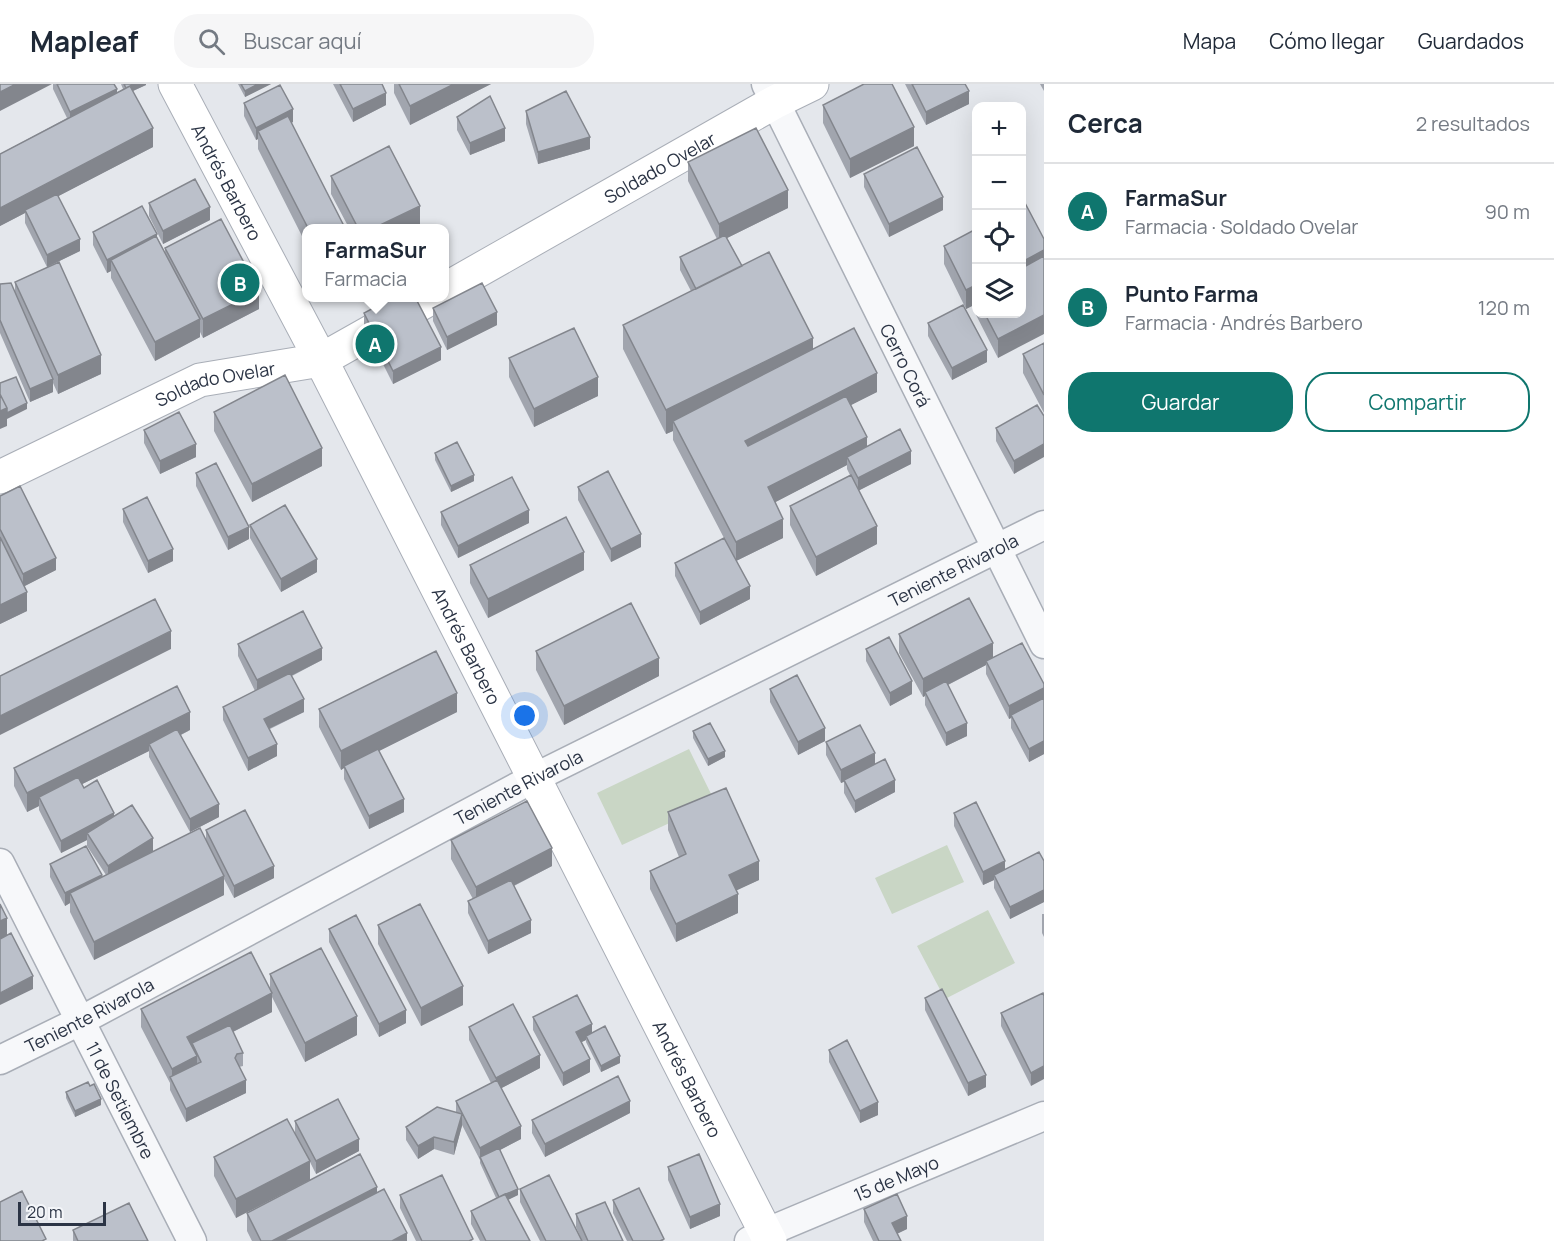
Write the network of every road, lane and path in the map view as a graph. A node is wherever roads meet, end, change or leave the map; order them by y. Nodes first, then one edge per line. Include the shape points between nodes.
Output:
1 (174, 84) edge
2 (812, 84) edge
3 (771, 93) edge
4 (449, 287) edge
5 (422, 302) edge
6 (321, 360) junction
7 (0, 477) edge
8 (1044, 525) edge
9 (996, 549) junction
10 (1044, 644) edge
11 (534, 778) junction
12 (0, 863) edge
13 (80, 1021) junction
14 (0, 1060) edge
15 (1044, 1116) edge
16 (761, 1238) edge
17 (192, 1241) edge

1 - 6 main road, Andrés Barbero
2 - 3 main road, Soldado Ovelar
3 - 4 main road, Soldado Ovelar
3 - 9 street, Cerro Corá
5 - 6 main road, Soldado Ovelar
6 - 7 main road, Soldado Ovelar via 200,381
6 - 11 main road, Andrés Barbero
8 - 9 street, Teniente Rivarola
9 - 10 street, Cerro Corá
9 - 11 street, Teniente Rivarola
11 - 13 street, Teniente Rivarola
11 - 16 main road, Andrés Barbero
12 - 13 street, 11 de Setiembre
13 - 14 street, Teniente Rivarola
13 - 17 street, 11 de Setiembre
15 - 16 street, 15 de Mayo

